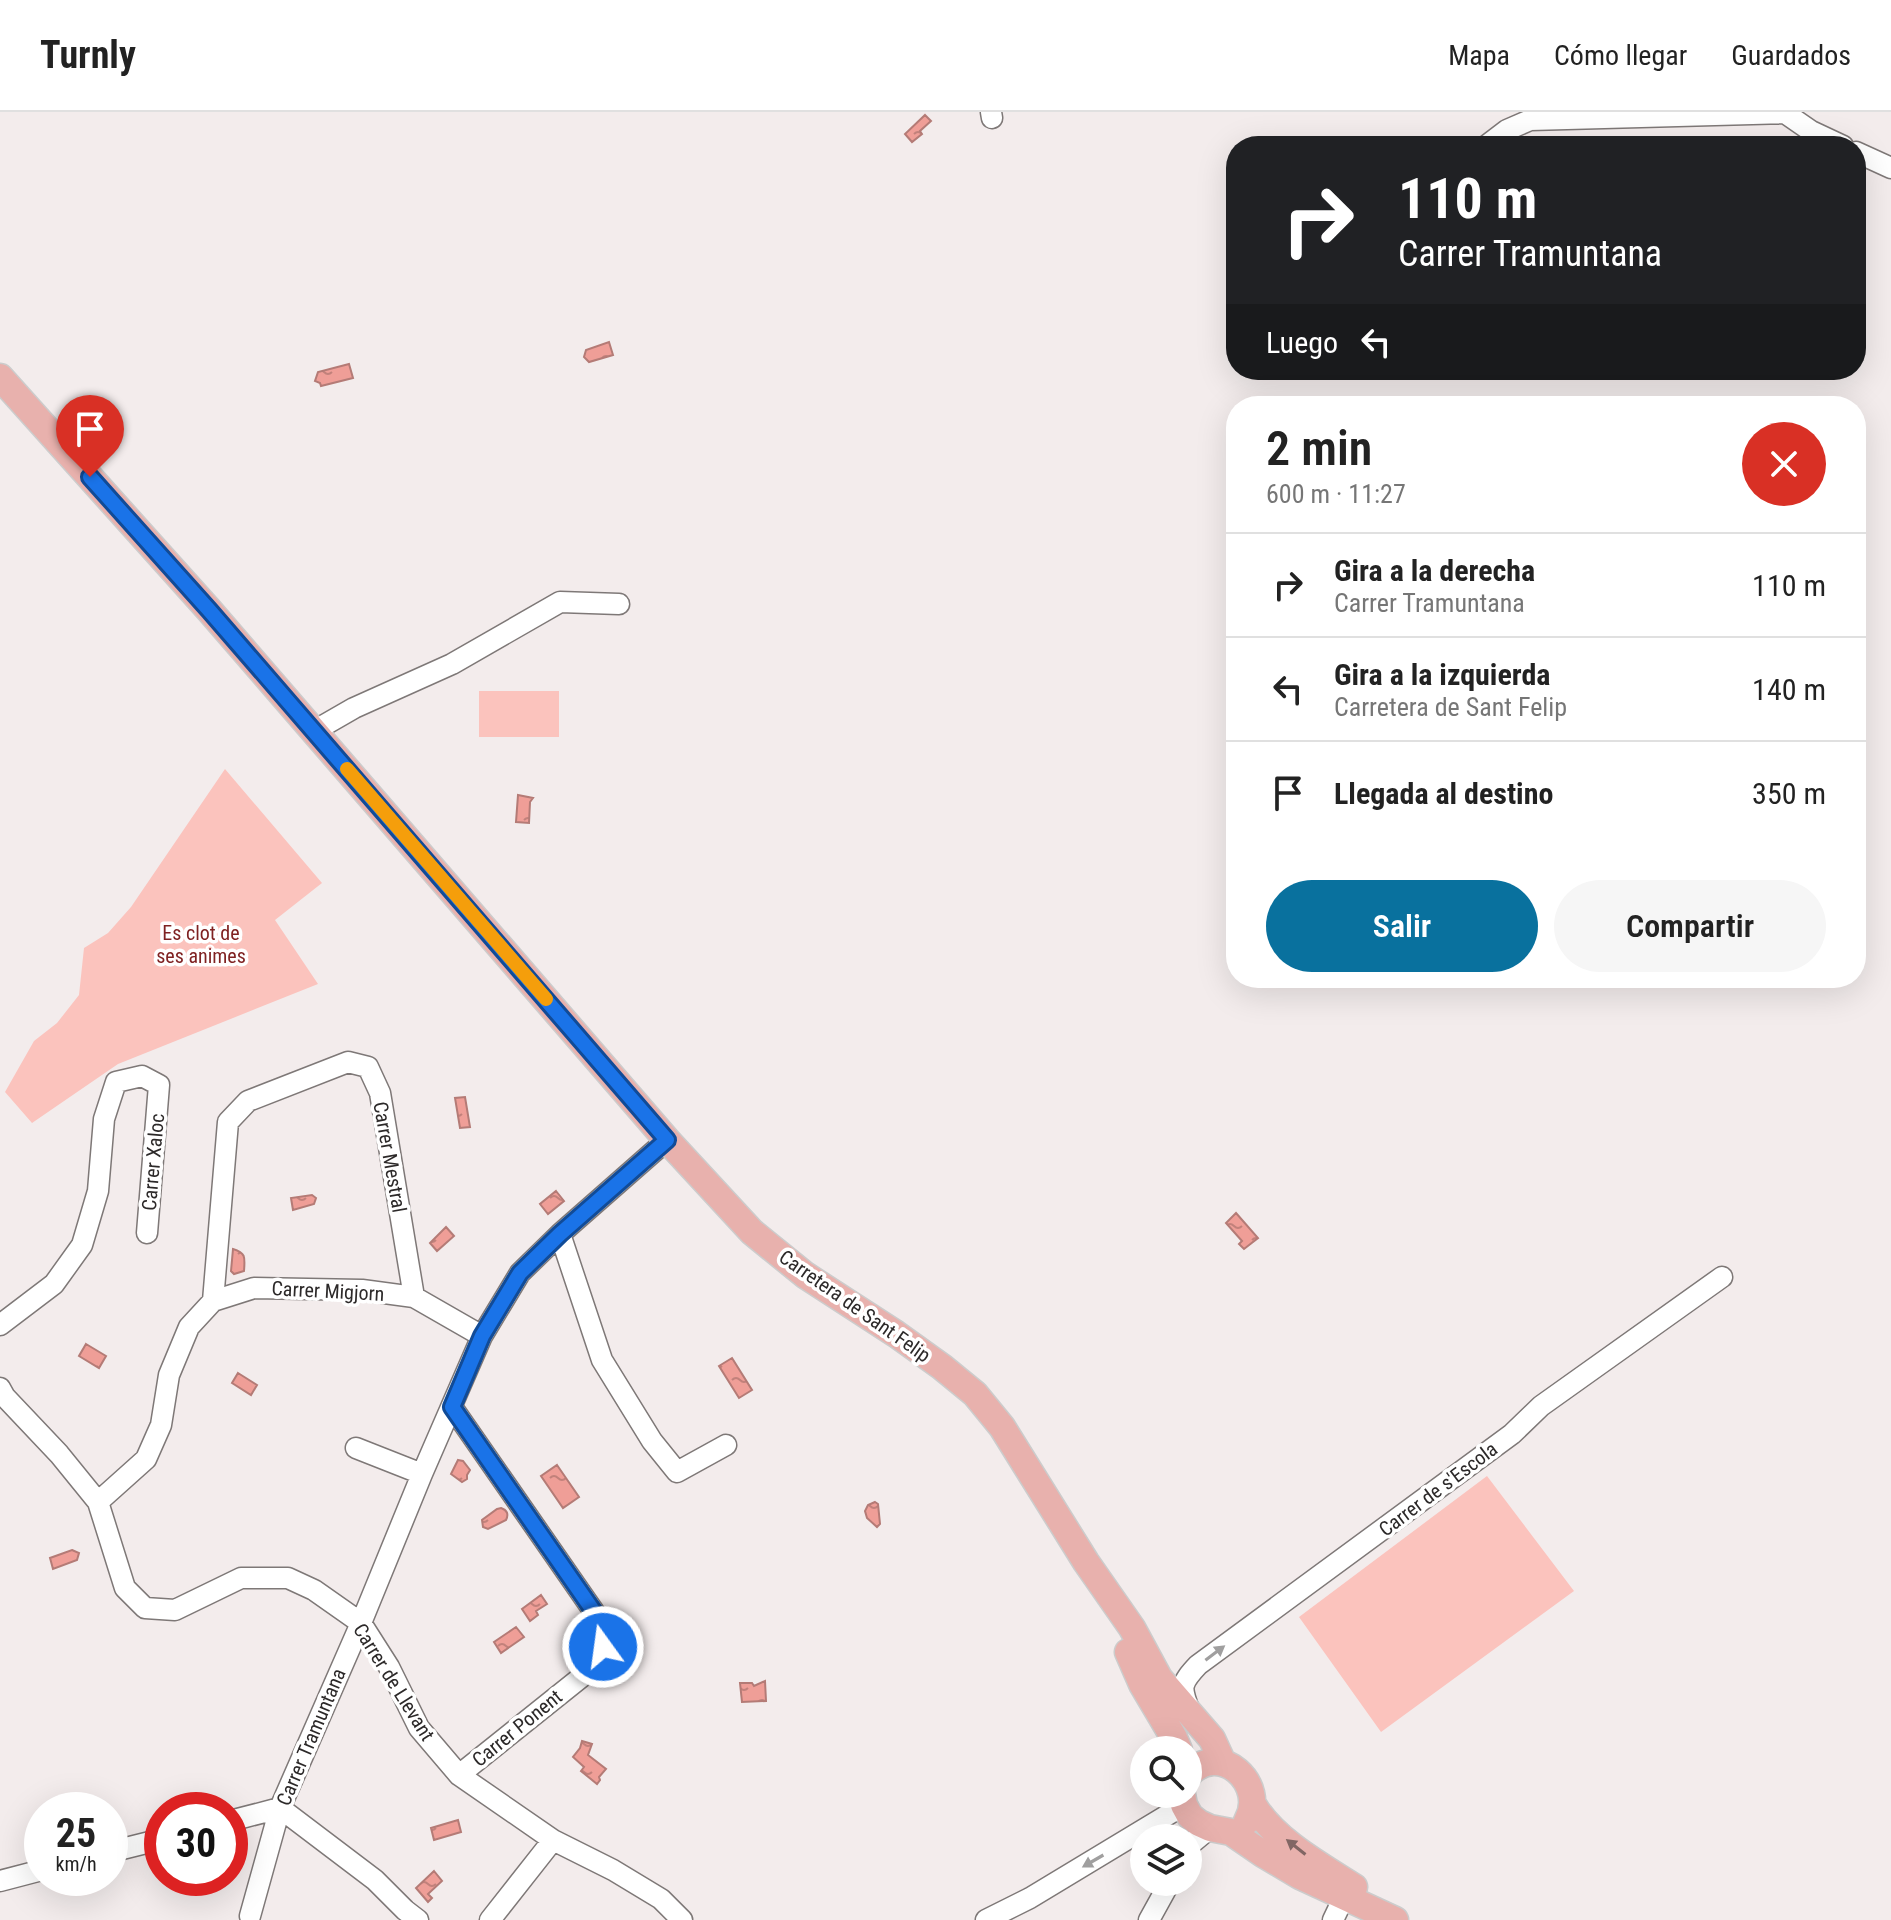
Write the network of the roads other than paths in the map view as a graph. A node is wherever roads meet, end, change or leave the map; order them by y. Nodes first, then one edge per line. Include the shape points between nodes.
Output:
1 (1499, 136) edge
2 (1822, 136) edge
3 (1866, 157) edge
4 (1891, 168) edge
5 (0, 377) edge
6 (619, 604) dead end
7 (314, 731) junction
8 (667, 1140) junction
9 (147, 1233) dead end
10 (560, 1234) junction
11 (1722, 1277) dead end
12 (414, 1297) junction
13 (213, 1301) junction
14 (0, 1325) edge
15 (482, 1336) junction
16 (0, 1388) edge
17 (452, 1407) junction
18 (726, 1445) dead end
19 (356, 1448) dead end
20 (422, 1474) junction
21 (98, 1502) junction
22 (1086, 1562) junction
23 (361, 1623) junction
24 (1192, 1716) junction
25 (1173, 1736) edge
26 (1223, 1763) junction
27 (1202, 1764) edge
28 (459, 1775) junction
29 (1254, 1806) junction
30 (280, 1808) junction
31 (1171, 1808) edge
32 (1186, 1808) edge
33 (248, 1816) edge
34 (1220, 1830) junction
35 (1202, 1838) edge
36 (553, 1840) junction
37 (24, 1875) edge
38 (0, 1881) edge
39 (1162, 1896) edge
40 (1338, 1909) edge
41 (250, 1916) dead end
42 (418, 1920) edge
43 (490, 1920) edge
44 (682, 1920) edge
45 (986, 1920) edge
46 (1149, 1920) edge
47 (1395, 1920) edge
48 (1409, 1920) edge

1 - 2 street via 1530,120 1785,113
3 - 4 street
5 - 7 main road, Carretera de Sant Felip
6 - 7 street via 560,602 452,664
7 - 8 main road, Carretera de Sant Felip
8 - 10 street, Carrer Tramuntana
8 - 22 main road, Carretera de Sant Felip via 752,1232 975,1394 1002,1427
9 - 14 street, Carrer Xaloc via 159,1085 142,1076 116,1082 104,1119 98,1191 82,1245 54,1284
10 - 15 street, Carrer Tramuntana via 520,1273
10 - 18 street via 602,1360 652,1441 677,1472
24 -> 11 street, Carrer de s'Escola via 1182,1691 1198,1665 1512,1434 1541,1406
12 - 13 street, Carrer Migjorn via 362,1290 254,1288
12 - 13 street, Carrer Mestral via 380,1093 368,1067 348,1062 248,1101 228,1122
12 - 15 street, Carrer Migjorn
13 - 21 street via 189,1327 169,1375 161,1425 146,1459
15 - 17 street, Carrer Tramuntana
16 - 21 street, Carrer de Llevant
17 - 20 street, Carrer Tramuntana
17 - 28 street, Carrer Ponent via 608,1632 599,1663
19 - 20 street
20 - 23 street, Carrer Tramuntana
21 - 23 street, Carrer de Llevant via 125,1588 145,1608 175,1610 241,1578 288,1578
22 - 24 main road, Carretera de Sant Felip via 1159,1678
22 - 25 main road via 1142,1684
23 - 28 street, Carrer de Llevant via 419,1728
23 - 30 street, Carrer Tramuntana
24 - 26 main road, Carretera de Sant Felip via 1212,1739
26 - 27 main road
26 - 29 main road, Carretera de Sant Felip via 1241,1774
28 - 36 street, Carrer de Llevant
29 - 34 main road via 1246,1822
48 -> 29 main road, Carretera de Sant Felip via 1311,1859 1266,1823
30 - 33 street
30 - 41 street, Carrer Tramuntana
30 - 42 street
31 -> 45 street
32 - 34 main road via 1190,1816
34 - 35 street
34 - 40 main road via 1300,1876
36 - 43 street
36 - 44 street, Carrer de Llevant via 661,1899
37 - 38 street
39 - 46 street
40 - 47 main road

